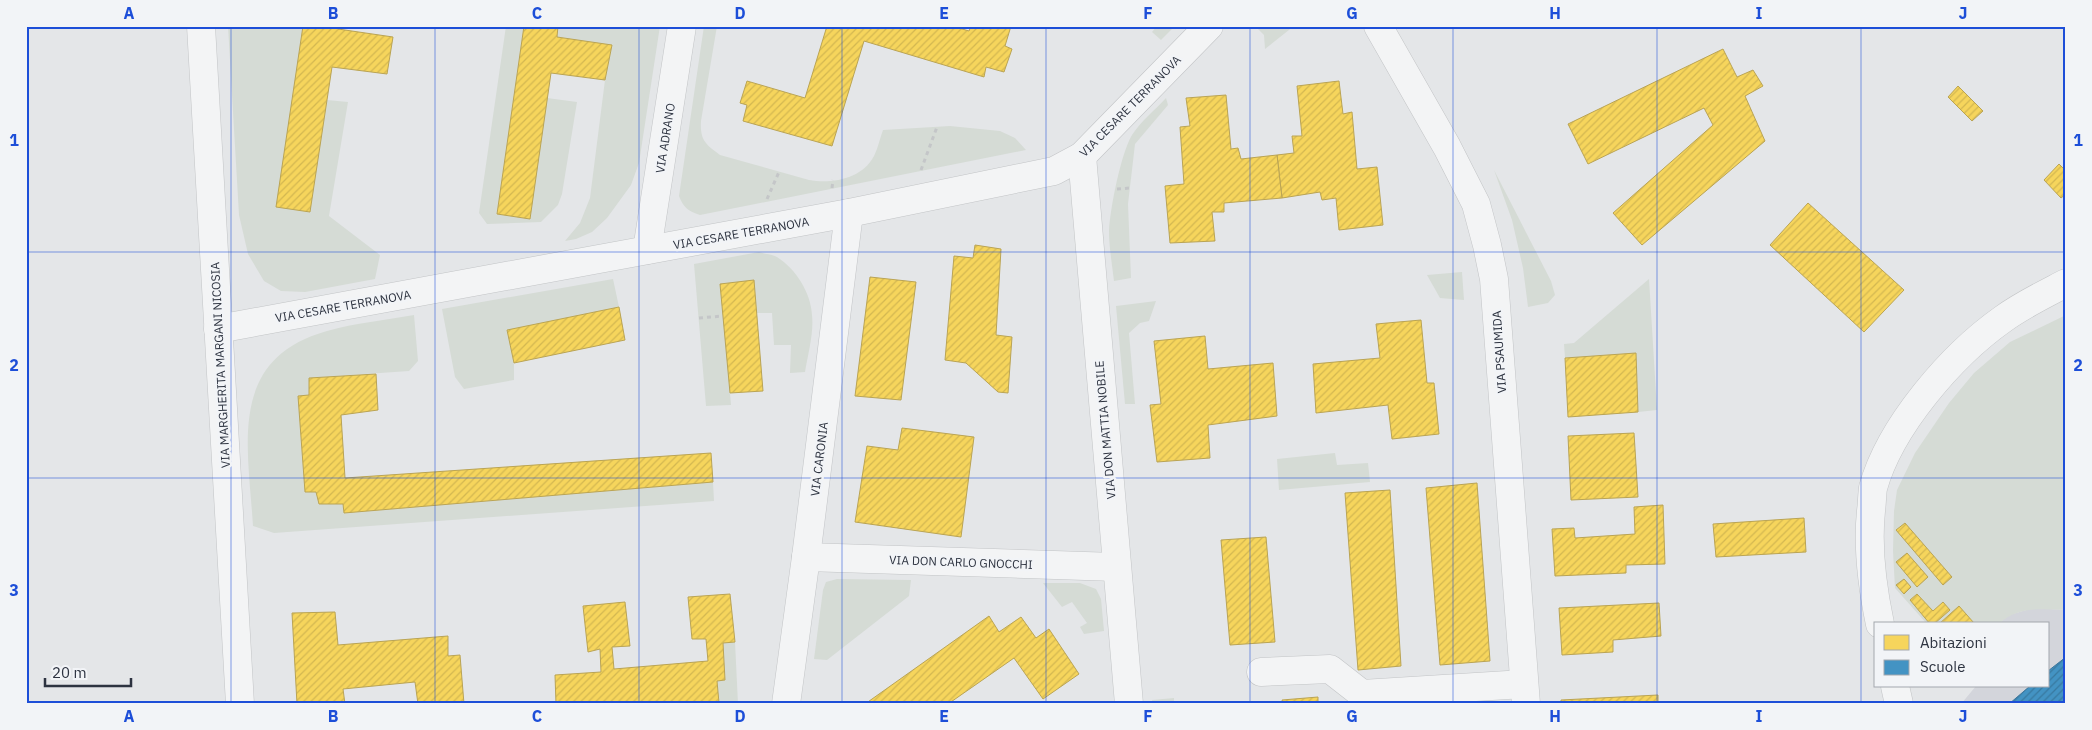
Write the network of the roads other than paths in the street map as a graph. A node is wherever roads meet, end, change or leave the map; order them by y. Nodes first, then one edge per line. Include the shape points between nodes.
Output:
1 (201, 26) edge
2 (682, 26) edge
3 (1209, 26) edge
4 (1378, 26) edge
5 (1082, 156) junction
6 (849, 213) junction
7 (647, 250) junction
8 (2066, 283) edge
9 (218, 330) junction
10 (806, 557) junction
11 (1116, 567) junction
12 (1880, 622) edge
13 (1261, 672) dead end
14 (1895, 688) edge
15 (1525, 694) edge
16 (1362, 699) edge
17 (240, 704) edge
18 (786, 704) edge
19 (1129, 704) edge
20 (1899, 704) edge

1 - 9 street, VIA MARGHERITA MARGANI NICOSIA
2 - 7 street, VIA ADRANO
3 - 5 street, VIA CESARE TERRANOVA
4 - 15 street, VIA PSAUMIDA via 1476,204 1487,245 1494,279
5 - 6 street, VIA CESARE TERRANOVA via 1054,171
5 - 11 street, VIA DON MATTIA NOBILE
6 - 7 street, VIA CESARE TERRANOVA
6 - 10 street, VIA CARONIA
7 - 9 street, VIA CESARE TERRANOVA
8 - 12 street via 2004,318 1970,344 1936,381 1887,454 1873,489 1868,536
9 - 17 street, VIA MARGHERITA MARGANI NICOSIA
10 - 11 street, VIA DON CARLO GNOCCHI
10 - 18 street, VIA CARONIA
11 - 19 street, VIA DON MATTIA NOBILE
13 - 16 street via 1330,669
14 - 20 street
15 - 16 street

